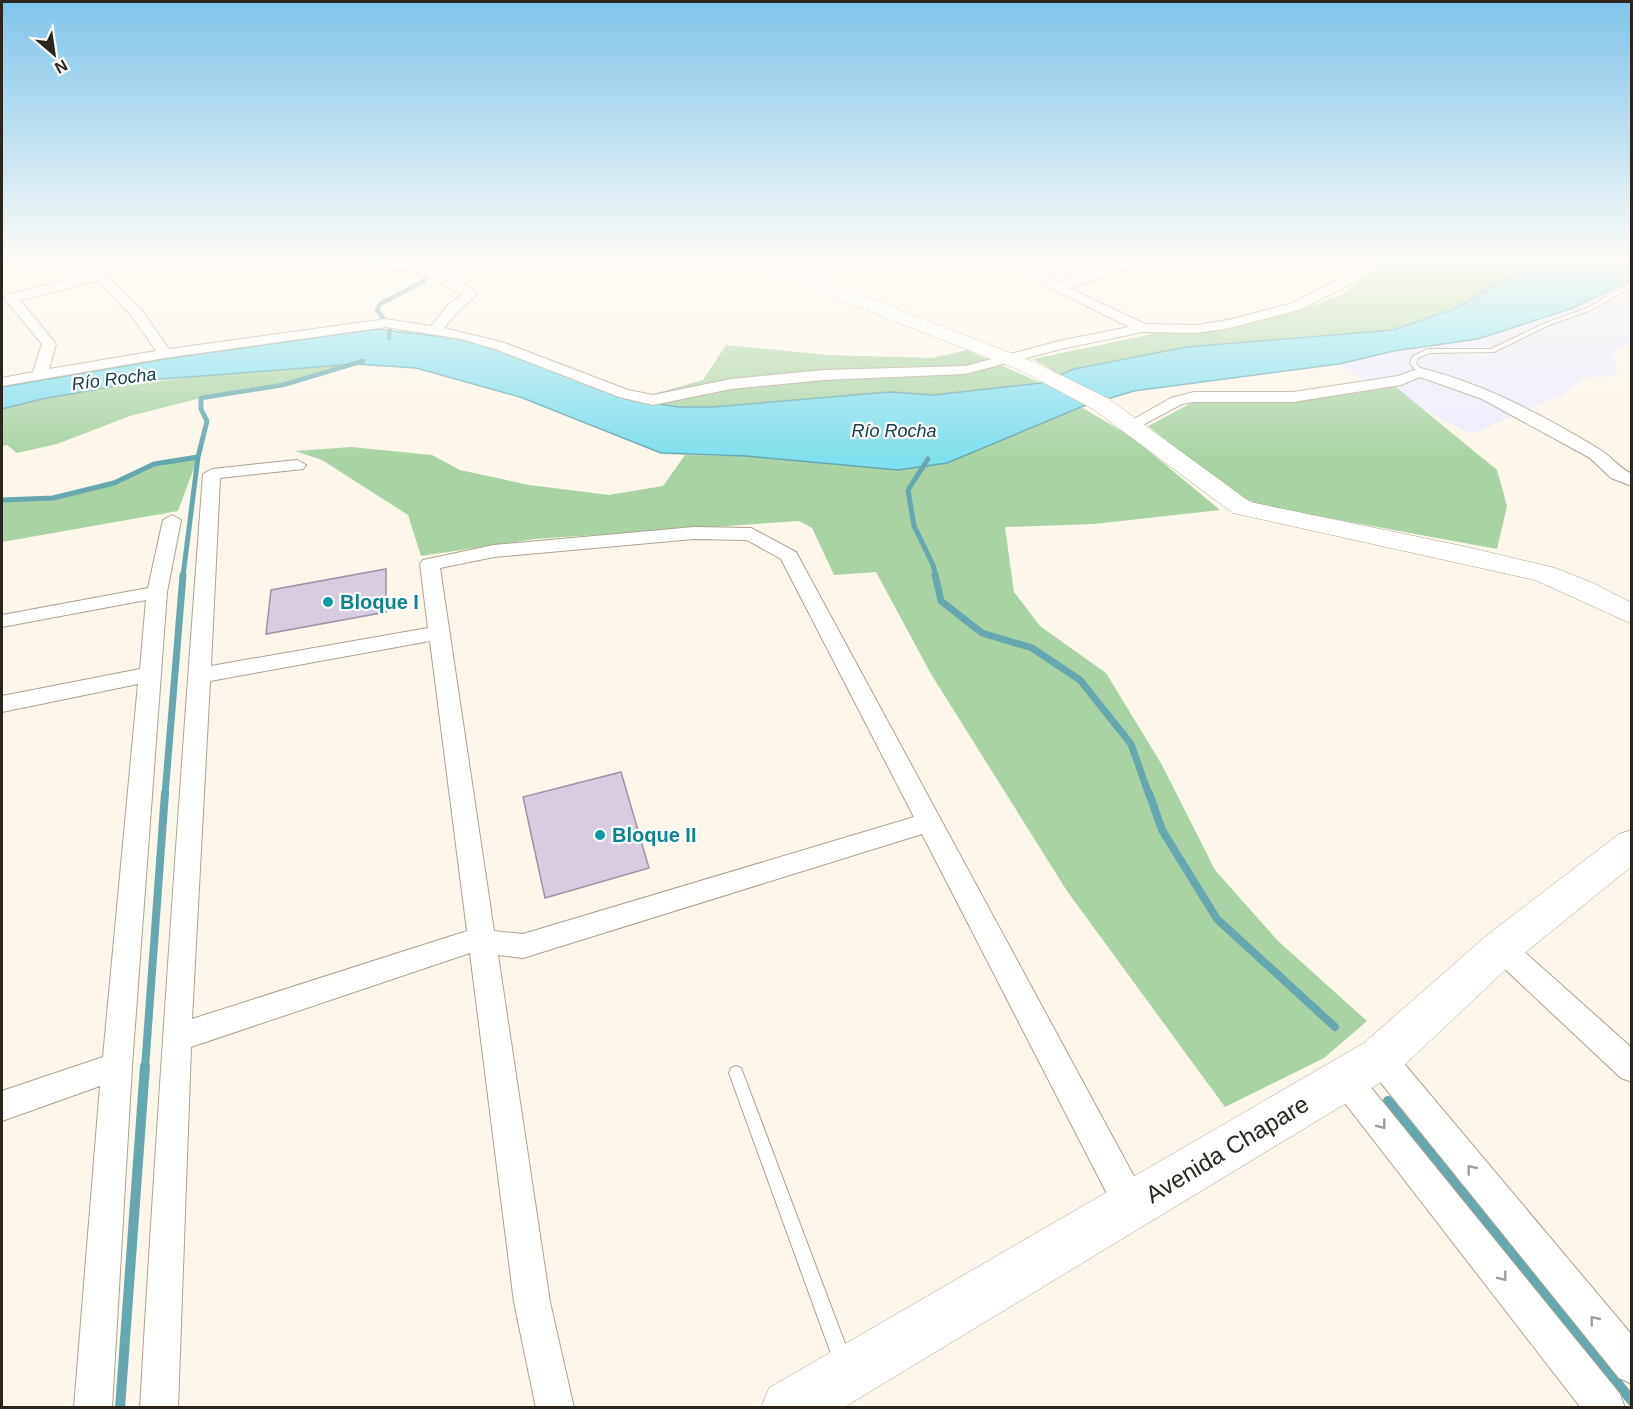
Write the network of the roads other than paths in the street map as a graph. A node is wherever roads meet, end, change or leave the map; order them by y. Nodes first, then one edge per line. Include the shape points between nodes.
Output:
1 (36, 328) edge
2 (147, 328) edge
3 (352, 328) edge
4 (415, 328) edge
5 (437, 328) edge
6 (932, 328) edge
7 (1143, 328) joint
8 (1204, 328) edge
9 (1539, 328) edge
10 (434, 331) junction
11 (165, 354) junction
12 (1009, 357) junction
13 (1420, 372) junction
14 (40, 374) junction
15 (2, 382) edge
16 (1131, 424) junction
17 (297, 465) dead end
18 (1632, 481) edge
19 (172, 519) dead end
20 (157, 592) junction
21 (1632, 615) edge
22 (2, 621) edge
23 (438, 633) junction
24 (150, 674) junction
25 (197, 676) junction
26 (2, 704) edge
27 (929, 822) junction
28 (1632, 844) edge
29 (481, 941) junction
30 (1501, 948) junction
31 (176, 1038) junction
32 (117, 1066) junction
33 (1632, 1068) edge
34 (1362, 1069) junction
35 (736, 1073) dead end
36 (2, 1106) edge
37 (1131, 1205) junction
38 (1632, 1365) edge
39 (847, 1373) junction
40 (93, 1407) edge
41 (159, 1407) edge
42 (555, 1407) edge
43 (789, 1407) edge
44 (1606, 1407) edge

1 - 14 street via 49,344
2 - 11 street
3 - 11 street
4 - 10 street
5 - 10 street
6 - 12 main road
7 - 8 street
7 - 12 street
9 - 13 lane via 1492,351 1428,351 1415,357 1413,363
10 - 12 street via 500,346 624,394 653,400 731,384 824,375 965,370
11 - 14 street
12 - 16 main road via 1101,404
13 - 16 street via 1401,381 1293,398 1194,397 1177,401
13 - 18 street via 1487,396 1596,454 1617,474
14 - 15 street
16 - 21 main road via 1242,508 1545,574
17 - 25 street via 212,474
19 - 20 street
20 - 22 street
20 - 24 street
23 - 25 street
23 - 27 street via 430,564 494,551 694,533 751,534 789,556
23 - 29 street
24 - 26 street
24 - 32 street
25 - 31 street
27 - 29 street via 523,946
27 - 37 street
28 - 30 main road, Avenida Chapare
29 - 31 street via 474,940
29 - 42 street via 532,1302
30 - 33 street
30 - 34 main road, Avenida Chapare
31 - 41 street
32 - 36 street
32 - 40 street
34 - 37 main road, Avenida Chapare
38 -> 34 street
34 -> 44 street
35 - 39 lane
37 - 39 main road, Avenida Chapare
39 - 43 main road, Avenida Chapare

